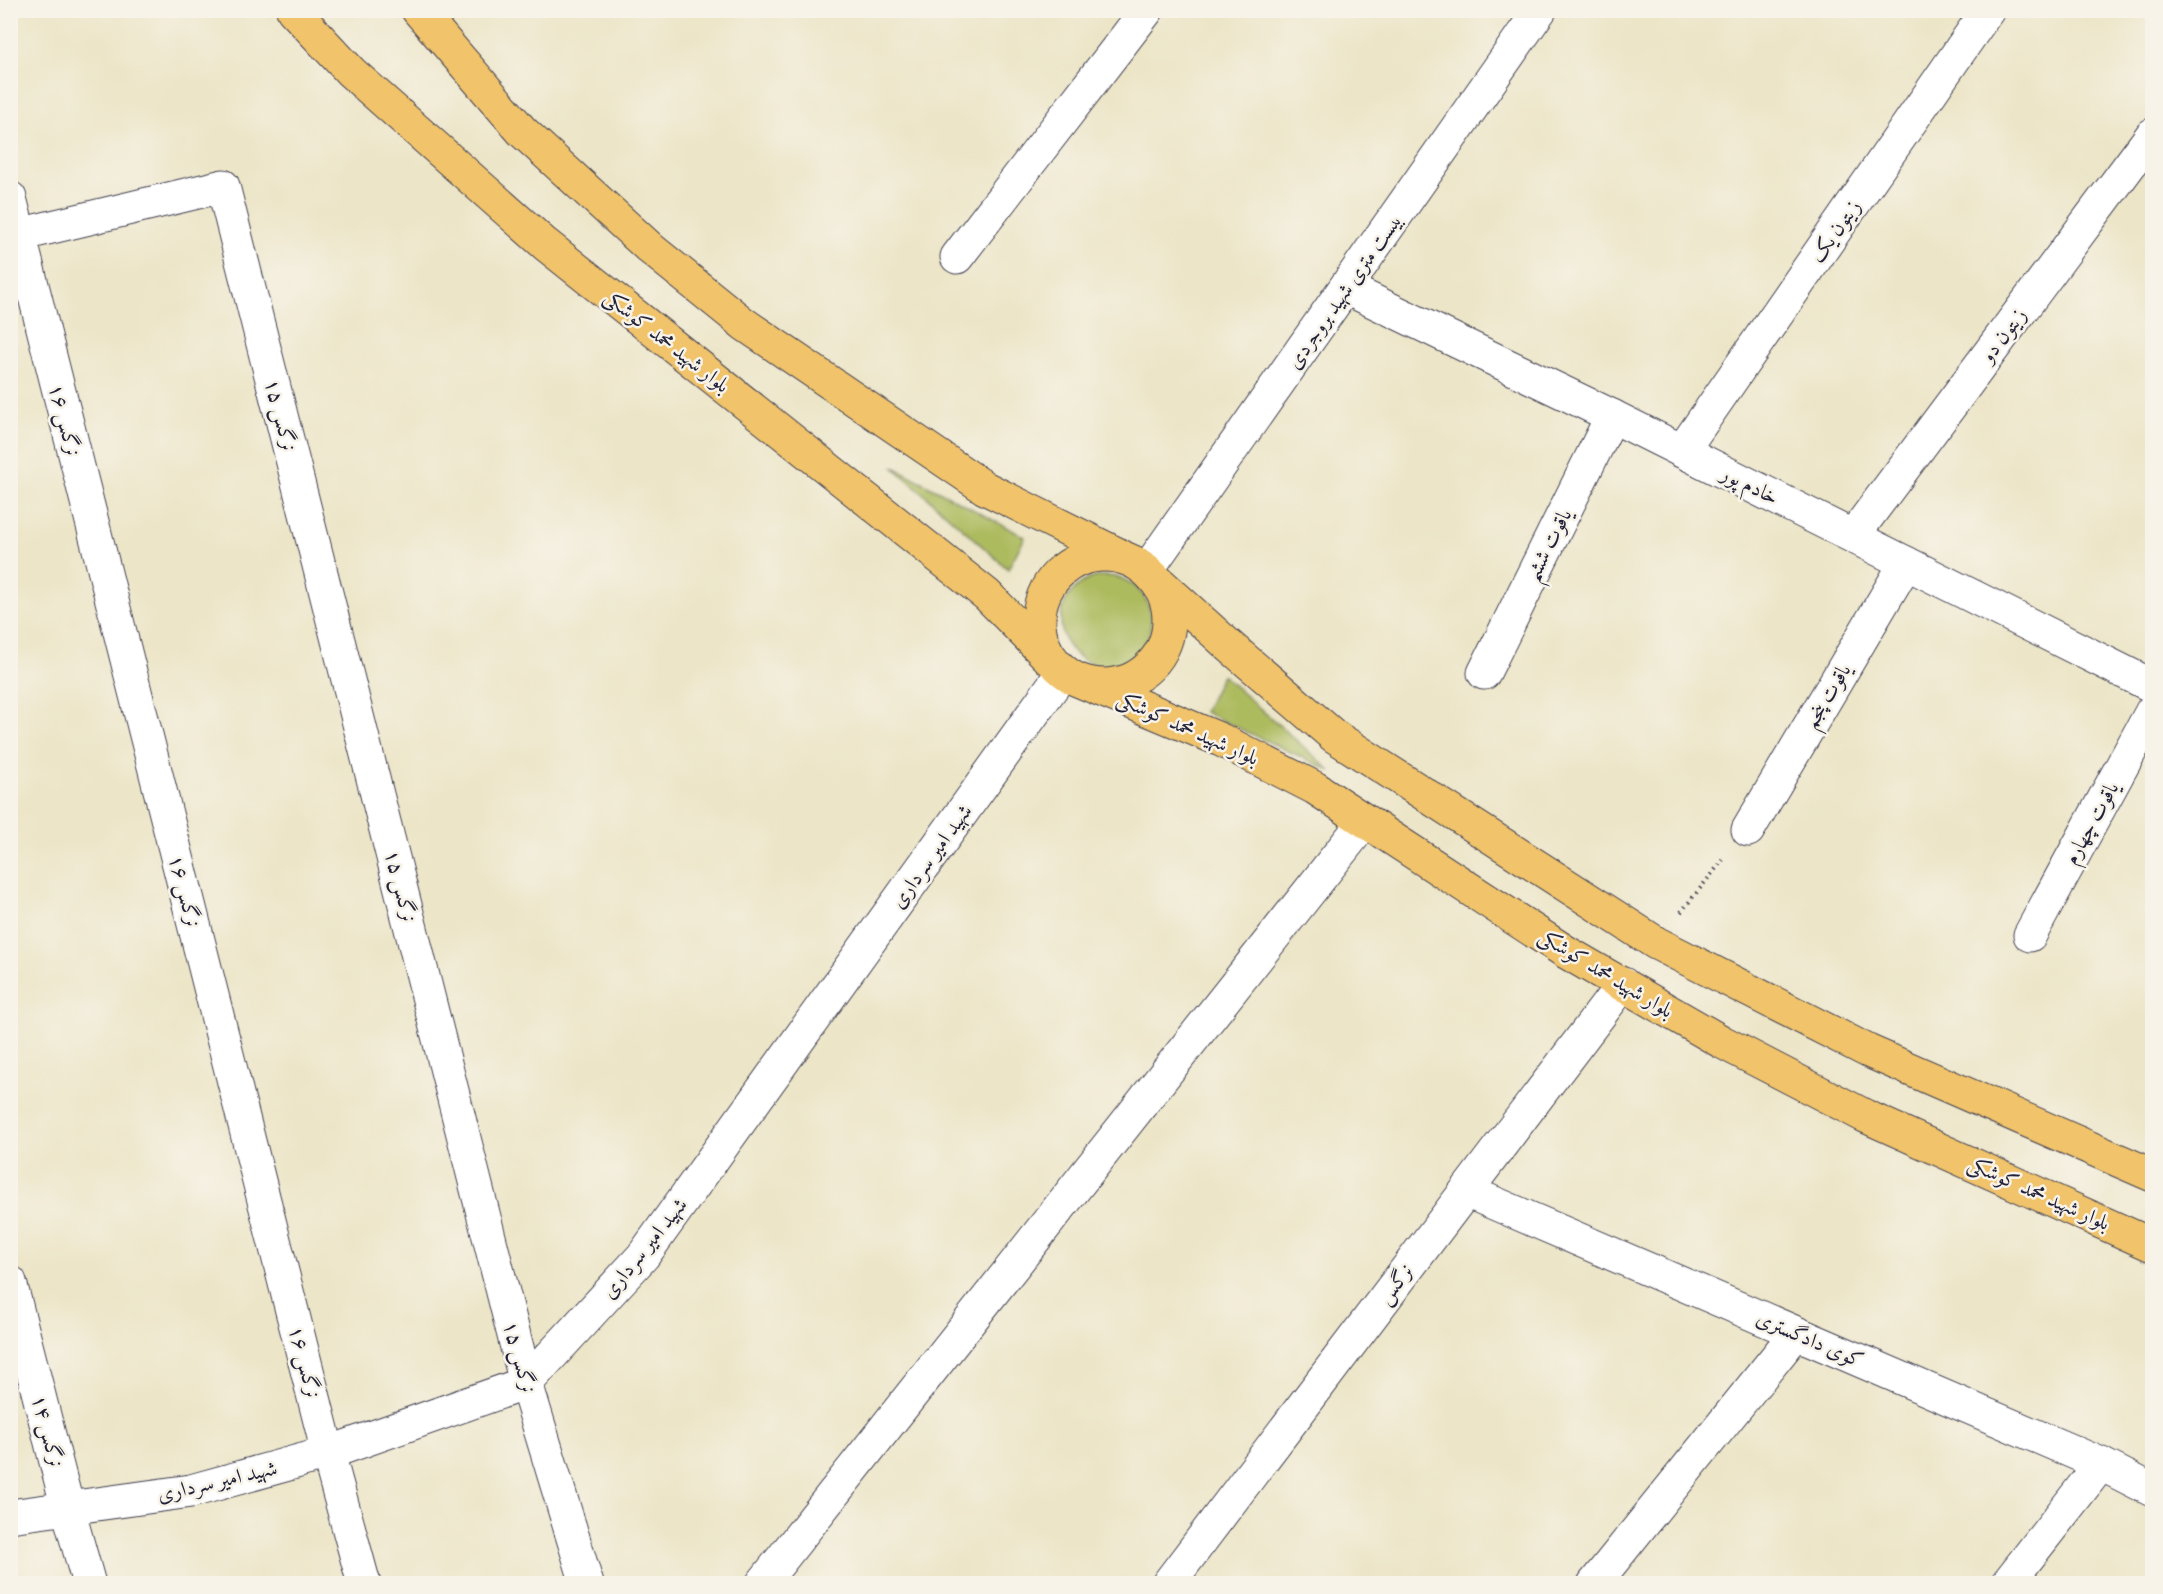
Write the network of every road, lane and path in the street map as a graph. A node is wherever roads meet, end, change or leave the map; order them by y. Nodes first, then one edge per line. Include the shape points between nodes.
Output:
1 (293, 10) edge
2 (418, 10) edge
3 (1540, 10) edge
4 (1988, 10) edge
5 (1138, 14) edge
6 (2152, 135) edge
7 (10, 198) edge
8 (14, 236) edge
9 (957, 257) dead end
10 (1346, 288) junction
11 (1612, 417) junction
12 (1682, 451) junction
13 (1853, 536) junction
14 (1906, 562) junction
15 (1140, 567) junction
16 (1063, 670) junction
17 (1484, 673) dead end
18 (2152, 686) edge
19 (2152, 711) edge
20 (1365, 821) junction
21 (1748, 830) joint
22 (2030, 935) dead end
23 (1656, 943) junction
24 (1623, 984) junction
25 (2152, 1175) edge
26 (1466, 1191) junction
27 (2152, 1245) edge
28 (10, 1282) edge
29 (1796, 1333) junction
30 (526, 1383) junction
31 (328, 1453) junction
32 (2101, 1464) junction
33 (2152, 1490) edge
34 (68, 1509) junction
35 (10, 1516) edge
36 (1171, 1582) edge
37 (89, 1584) edge
38 (364, 1584) edge
39 (587, 1584) edge
40 (762, 1584) edge
41 (1594, 1584) edge
42 (2007, 1584) edge

1 - 16 main road, بلوار شهید محمد کوشکی via 351,72 545,244 987,595
2 - 15 main road via 522,131 651,249 744,324 985,488
3 - 10 street, بیست متری شهید بروجردی
4 - 12 street, زیتون یک
5 - 9 street
6 - 13 street, زیتون دو
7 - 8 street, نرگس ۱۶
8 - 30 street, نرگس ۱۵ via 223,186
8 - 31 street, نرگس ۱۶
10 - 11 street, خادم پور
10 - 15 street, بیست متری شهید بروجردی
11 - 12 street, خادم پور
11 - 17 street, یاقوت ششم
12 - 13 street, خادم پور
13 - 14 street, خادم پور
14 - 18 street, خادم پور
14 - 21 street, یاقوت پنجم
15 - 16 main road via 1100,554 1080,559 1049,583 1038,622 1042,642
15 - 16 main road via 1164,593 1169,613 1161,651 1149,667 1132,679 1113,685 1093,685
15 - 23 main road via 1334,736
16 - 20 main road, بلوار شهید محمد کوشکی via 1221,740 1315,788
16 - 30 street, شهید امیر سرداری via 644,1256
19 - 22 street, یاقوت چهارم
20 - 24 main road, بلوار شهید محمد کوشکی via 1566,952
20 - 40 street
21 - 23 path
23 - 25 main road via 1869,1051
24 - 26 street, نرگس
24 - 27 main road, بلوار شهید محمد کوشکی via 1865,1116
26 - 29 street, کوی دادگستری
26 - 36 street, نرگس
28 - 34 street, نرگس ۱۴
29 - 32 street, کوی دادگستری
29 - 41 street
30 - 31 street, شهید امیر سرداری
30 - 39 street, نرگس ۱۵
31 - 34 street, شهید امیر سرداری via 191,1491
31 - 38 street, نرگس ۱۶
32 - 33 street, کوی دادگستری
32 - 42 street
34 - 35 street, شهید امیر سرداری
34 - 37 street, نرگس ۱۴

